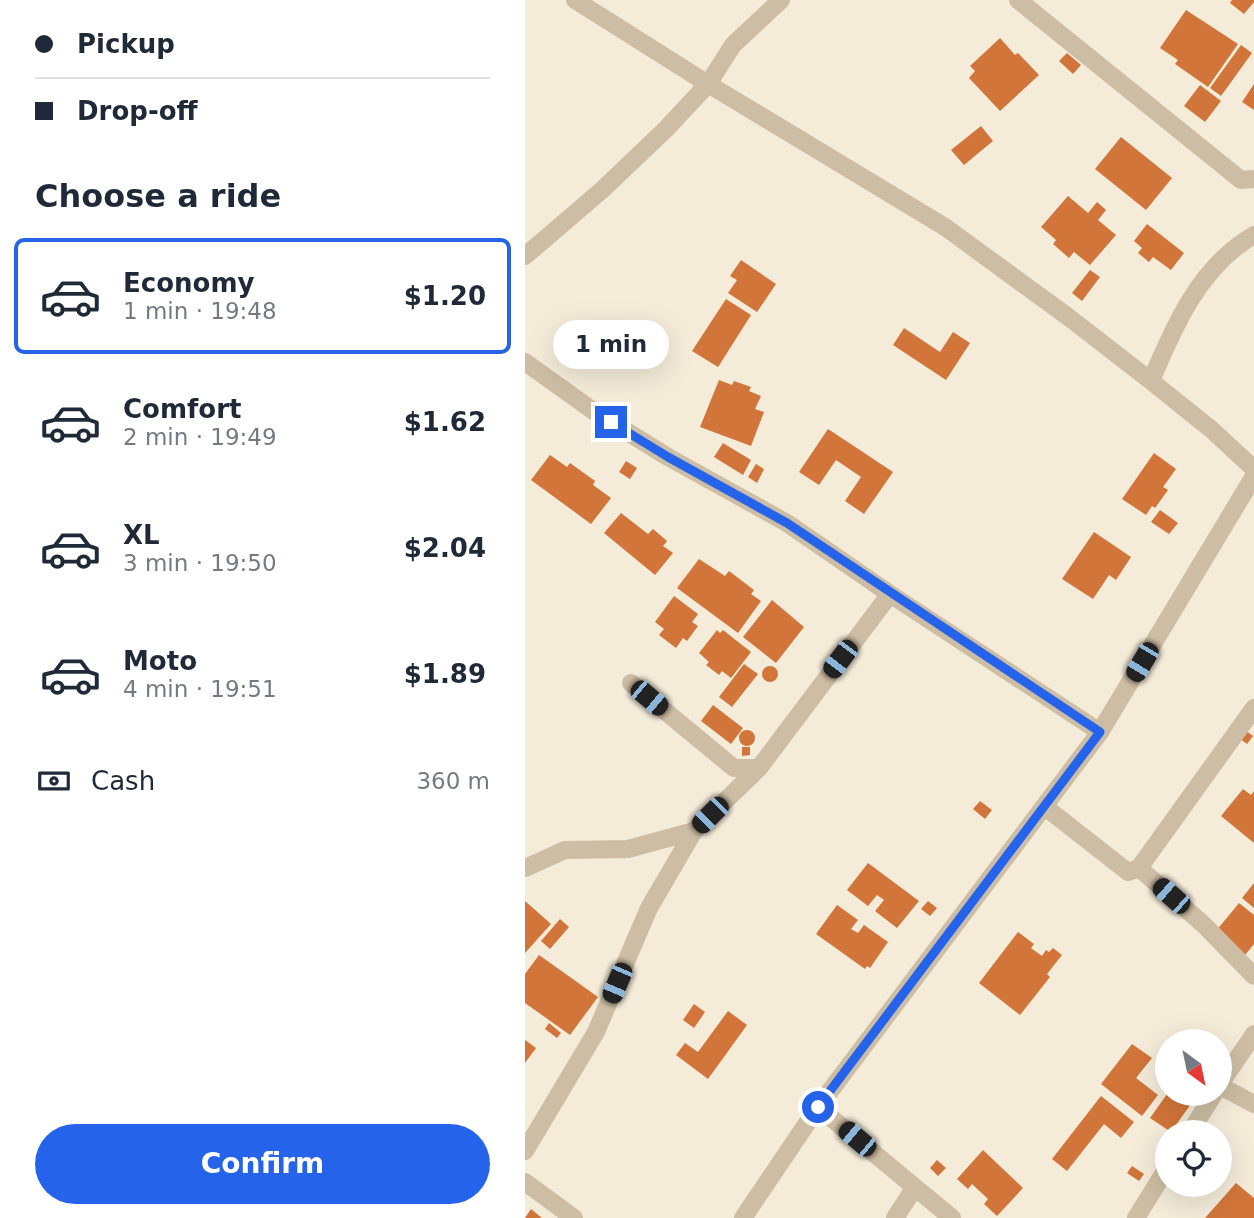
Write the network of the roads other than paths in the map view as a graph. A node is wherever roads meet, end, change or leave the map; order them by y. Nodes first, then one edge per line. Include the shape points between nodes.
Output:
1 (575, 0) edge
2 (781, 0) edge
3 (1018, 0) edge
4 (708, 84) junction
5 (1254, 180) edge
6 (1254, 235) edge
7 (525, 256) edge
8 (525, 362) edge
9 (1151, 381) junction
10 (1254, 469) edge
11 (1254, 476) edge
12 (890, 594) junction
13 (631, 683) dead end
14 (1254, 708) edge
15 (1100, 732) junction
16 (759, 768) junction
17 (1045, 807) junction
18 (694, 831) junction
19 (525, 868) edge
20 (1139, 868) junction
21 (1254, 976) edge
22 (1254, 1034) edge
23 (1232, 1067) edge
24 (1232, 1092) edge
25 (1254, 1104) edge
26 (818, 1107) junction
27 (525, 1151) edge
28 (525, 1182) edge
29 (915, 1187) junction
30 (1155, 1187) edge
31 (574, 1218) edge
32 (743, 1218) edge
33 (895, 1218) edge
34 (952, 1218) edge
35 (1136, 1218) edge

1 - 4 street
2 - 4 street via 733,45
3 - 5 street via 1241,180
4 - 7 street via 602,190
4 - 9 street via 945,227
6 - 9 street via 1200,284 1172,331
8 - 12 street via 668,457 787,523
9 - 10 street
11 - 15 street
12 - 15 street
12 - 16 street
13 - 16 street via 734,768
14 - 20 street
15 - 17 street
16 - 18 street
17 - 20 street via 1128,872
17 - 26 street
18 - 19 street via 628,849 565,850
18 - 27 street via 649,908 596,1032
20 - 21 street
22 - 23 street
24 - 25 street
26 - 29 street
26 - 32 street
28 - 31 street
29 - 33 street
29 - 34 street
30 - 35 street

